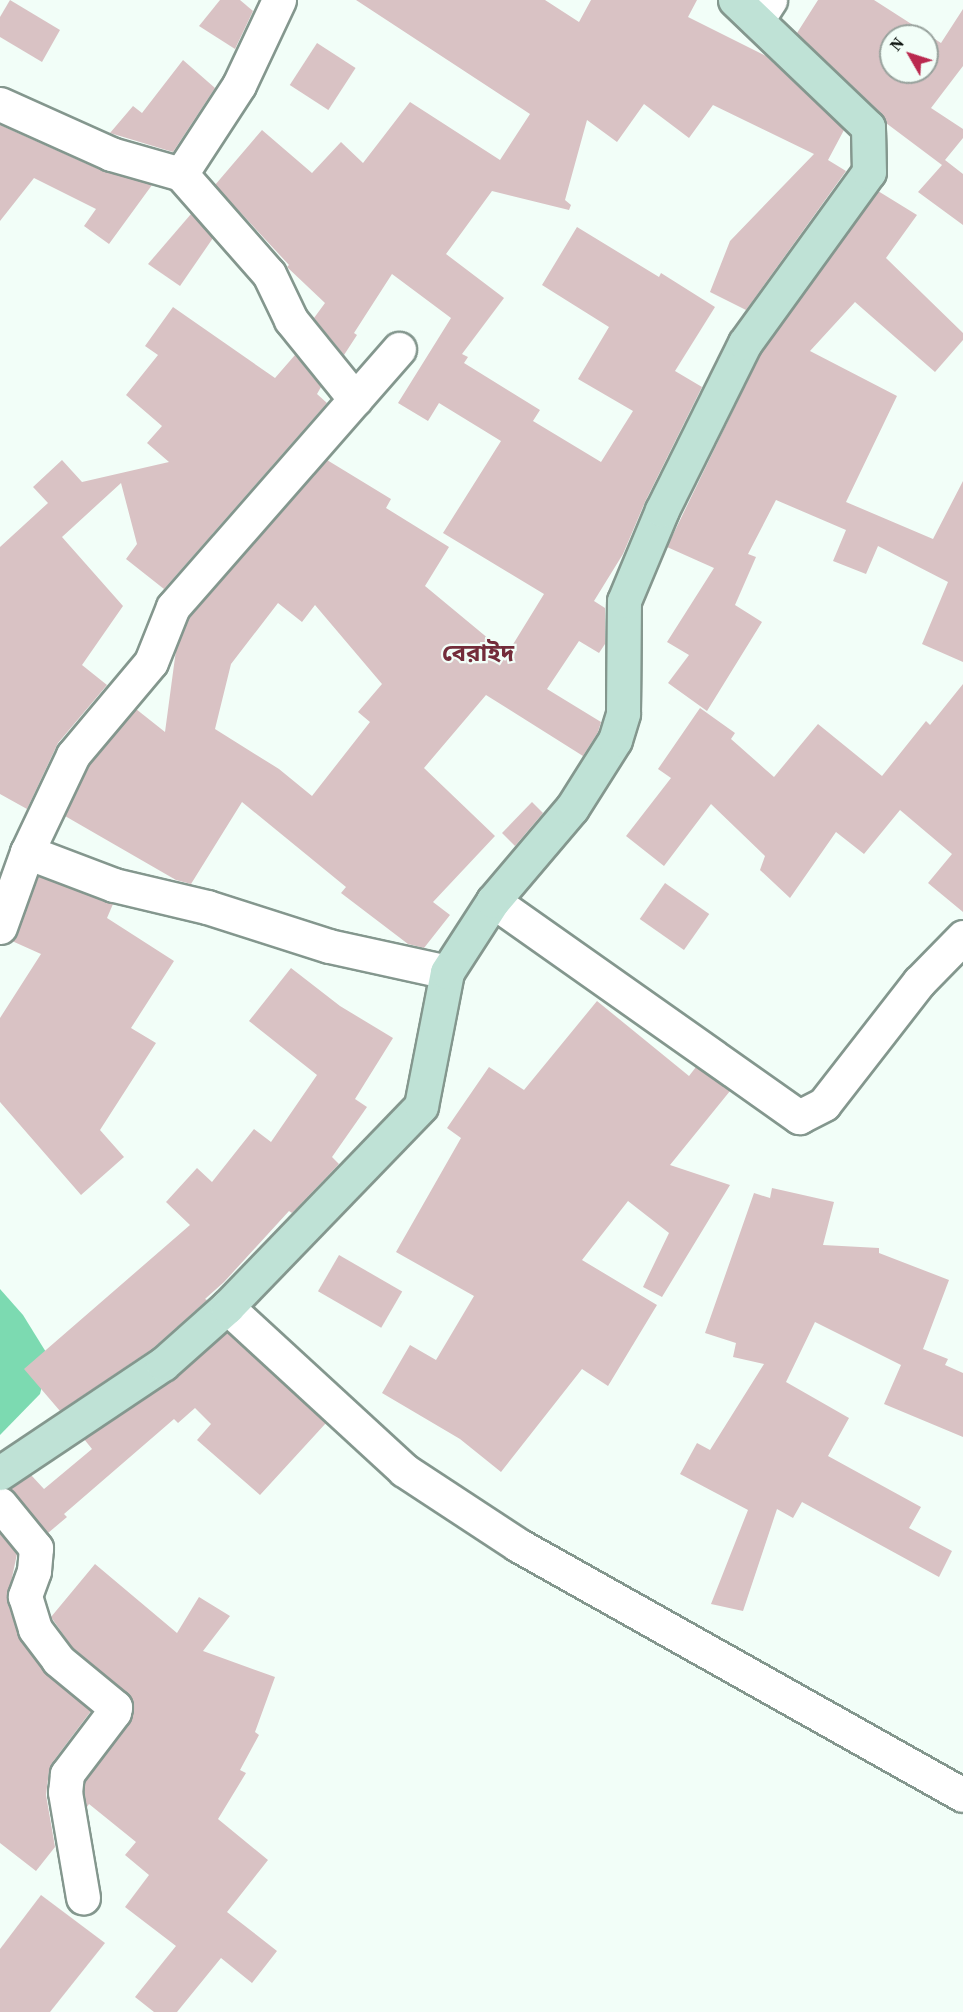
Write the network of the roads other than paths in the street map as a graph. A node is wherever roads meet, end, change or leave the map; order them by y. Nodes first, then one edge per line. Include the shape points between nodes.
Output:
1 (279, 0) edge
2 (754, 7) edge
3 (0, 104) edge
4 (181, 174) junction
5 (399, 349) dead end
6 (355, 399) junction
7 (27, 852) junction
8 (493, 901) junction
9 (0, 927) edge
10 (963, 937) edge
11 (447, 972) junction
12 (227, 1307) junction
13 (0, 1473) edge
14 (0, 1504) edge
15 (963, 1795) edge
16 (83, 1897) dead end

1 - 4 street via 239,85
2 - 8 street via 868,127 869,172 745,343 662,510 624,601 623,713 615,740 572,808
3 - 4 street via 111,154
4 - 6 street via 269,274 291,320
5 - 6 street
6 - 7 street via 173,607 151,662 73,755
7 - 9 street
7 - 11 street via 114,885 207,907 329,946
8 - 10 street via 799,1117 824,1104 919,982
8 - 11 street
11 - 12 street via 421,1106
12 - 13 street via 163,1364
12 - 15 street via 404,1470 518,1545
14 - 16 street via 36,1548 34,1571 25,1596 35,1629 58,1660 115,1707 67,1774 65,1792

